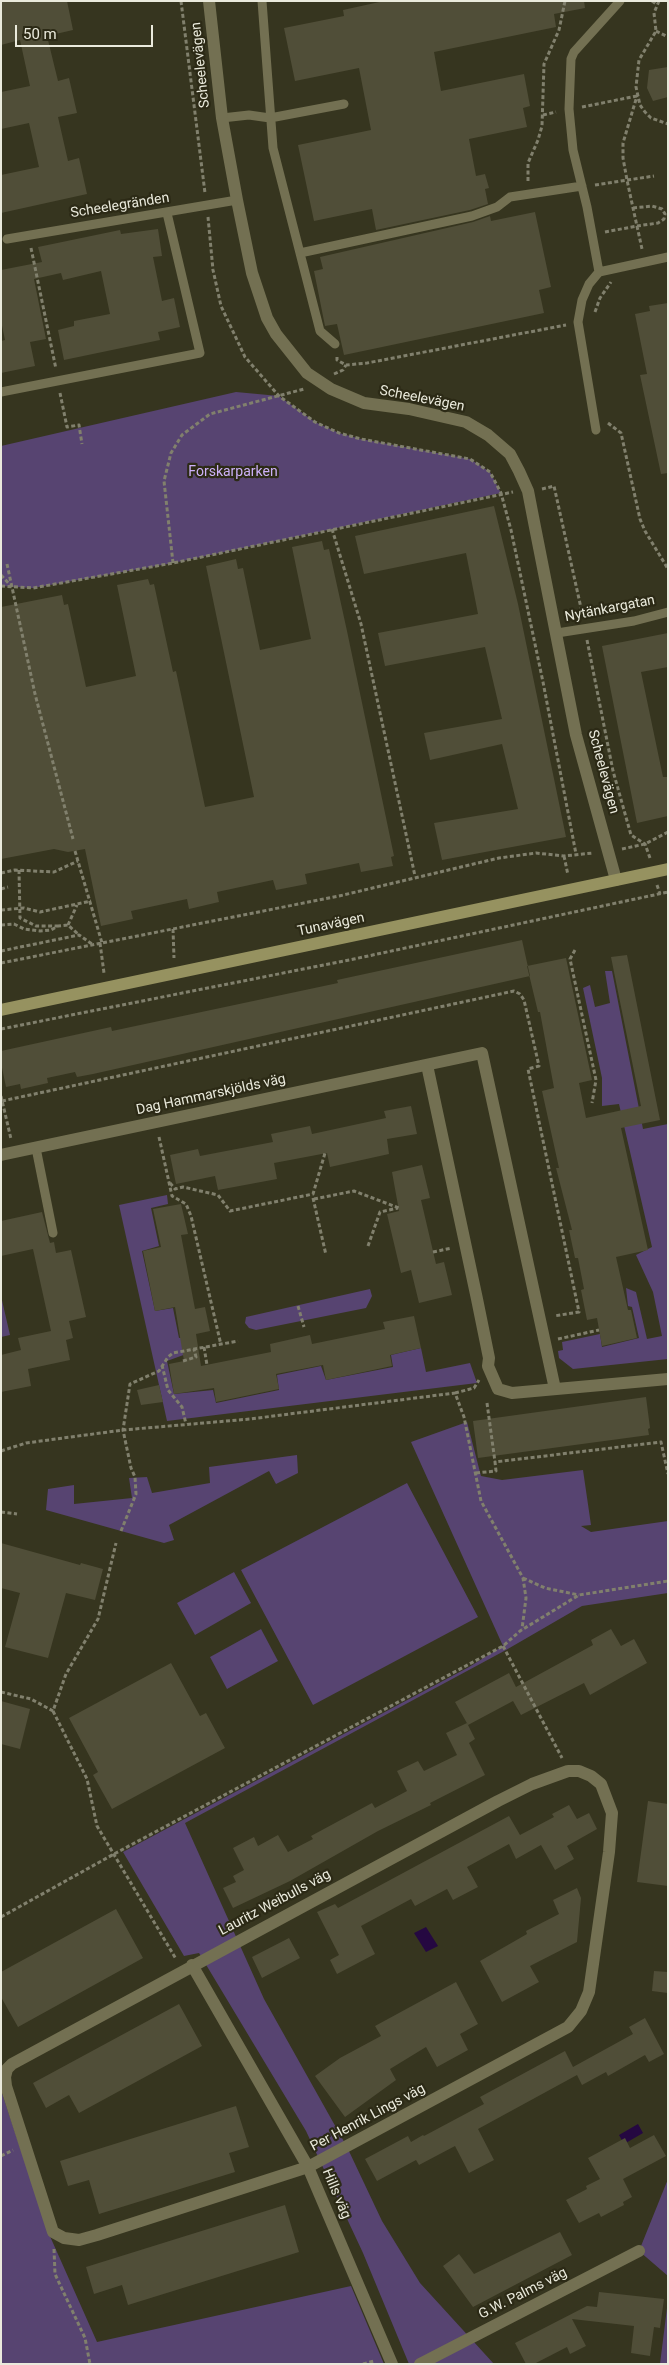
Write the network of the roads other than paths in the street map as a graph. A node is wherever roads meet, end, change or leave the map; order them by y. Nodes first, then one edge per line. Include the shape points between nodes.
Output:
1 (209, 1) edge
2 (262, 1) edge
3 (620, 1) edge
4 (344, 104) dead end
5 (222, 118) junction
6 (270, 118) junction
7 (582, 186) junction
8 (237, 200) junction
9 (167, 213) junction
10 (7, 239) dead end
11 (300, 253) junction
12 (668, 257) edge
13 (599, 272) junction
14 (335, 344) road end
15 (1, 392) edge
16 (596, 430) dead end
17 (668, 612) edge
18 (557, 633) junction
19 (668, 869) edge
20 (616, 880) junction
21 (1, 1010) edge
22 (427, 1064) junction
23 (36, 1148) junction
24 (1, 1155) edge
25 (53, 1233) dead end
26 (668, 1379) edge
27 (555, 1389) junction
28 (574, 1771) joint
29 (187, 1967) junction
30 (308, 2167) junction
31 (53, 2232) joint
32 (639, 2251) dead end
33 (392, 2364) edge
34 (420, 2364) edge

1 - 5 street, Scheelevägen
2 - 6 lane
3 - 7 lane via 571,59 569,109 572,150
4 - 6 lane
5 - 6 lane via 249,115
5 - 8 street, Scheelevägen
6 - 11 lane via 273,148
7 - 11 lane via 510,197 472,216
7 - 13 lane
8 - 9 lane, Scheelegränden
8 - 18 street, Scheelevägen via 252,273 267,318 307,373 349,398 364,403 466,422 510,454 528,491
9 - 10 lane, Scheelegränden
9 - 15 lane via 200,353
11 - 14 lane via 320,331
12 - 13 lane
13 - 16 lane via 582,300 578,322
17 - 18 lane, Nytänkargatan
18 - 20 street, Scheelevägen via 576,735
19 - 20 main road, Tunavägen
20 - 21 main road, Tunavägen
22 - 23 street, Dag Hammarskjölds väg
22 - 27 street via 479,1308 488,1366 498,1389 504,1392
22 - 27 street, Dag Hammarskjölds väg via 482,1053
23 - 24 street, Dag Hammarskjölds väg
23 - 25 lane
26 - 27 street
28 - 29 street, Lauritz Weibulls väg via 532,1784 498,1801
28 - 30 street, Per Henrik Lings väg via 591,1776 601,1784 612,1812 590,1984 581,2011 568,2027
29 - 30 street, Hills väg
29 - 31 street, Lauritz Weibulls väg via 20,2058 7,2069 6,2086
30 - 31 street, Per Henrik Lings väg via 79,2240
30 - 33 street, Hills väg
32 - 34 street, G.W. Palms väg

